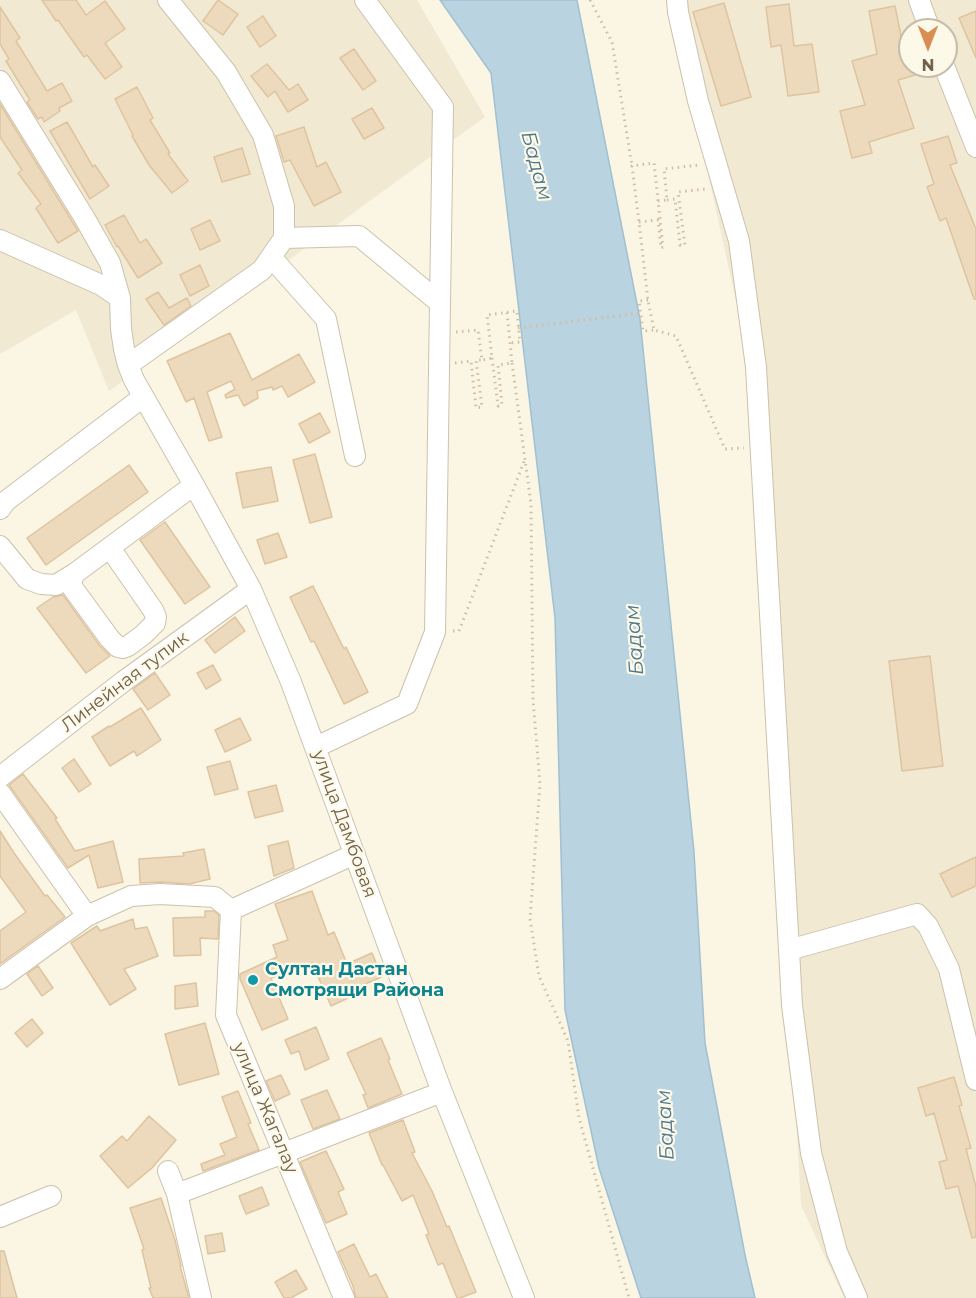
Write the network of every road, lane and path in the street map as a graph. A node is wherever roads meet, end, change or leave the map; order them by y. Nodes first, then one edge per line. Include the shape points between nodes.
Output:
1 (168, 0) edge
2 (365, 0) edge
3 (590, 0) edge
4 (677, 0) edge
5 (919, 0) edge
6 (926, 18) edge
7 (949, 78) edge
8 (0, 81) edge
9 (976, 147) edge
10 (632, 166) junction
11 (685, 166) dead end
12 (723, 187) junction
13 (668, 200) junction
14 (658, 201) junction
15 (639, 222) junction
16 (284, 238) junction
17 (0, 240) edge
18 (271, 257) junction
19 (120, 298) junction
20 (648, 300) junction
21 (440, 303) junction
22 (507, 312) junction
23 (641, 313) junction
24 (518, 328) junction
25 (654, 330) junction
26 (458, 332) dead end
27 (510, 343) junction
28 (492, 358) junction
29 (482, 360) junction
30 (512, 363) junction
31 (128, 365) junction
32 (439, 365) junction
33 (143, 397) junction
34 (761, 447) junction
35 (356, 456) dead end
36 (525, 457) junction
37 (194, 485) junction
38 (0, 509) edge
39 (0, 546) edge
40 (110, 548) junction
41 (75, 574) junction
42 (251, 589) junction
43 (435, 632) junction
44 (316, 747) junction
45 (0, 777) edge
46 (0, 793) edge
47 (355, 854) junction
48 (231, 910) junction
49 (87, 916) junction
50 (789, 950) junction
51 (0, 979) edge
52 (976, 1080) edge
53 (442, 1092) junction
54 (284, 1154) junction
55 (168, 1171) dead end
56 (177, 1194) junction
57 (51, 1196) dead end
58 (0, 1217) edge
59 (201, 1298) edge
60 (344, 1298) edge
61 (524, 1298) edge
62 (629, 1298) edge
63 (857, 1298) edge

1 - 16 street via 226,72 263,135 284,206
2 - 21 street via 443,107
3 - 10 path via 612,42
4 - 12 street via 698,101
5 - 6 street
7 - 9 street
8 - 19 street, улица Дамбовая via 110,263
10 - 14 path via 654,164
10 - 15 path
11 - 13 path via 664,169
12 - 13 path via 678,192 685,245 680,245 675,199
12 - 34 street via 739,241 756,367
13 - 14 path
14 - 15 path via 662,248 658,220
15 - 20 path
16 - 18 street
16 - 21 street via 359,236
17 - 19 street via 101,285
18 - 31 street via 262,270
18 - 35 street via 326,320
19 - 31 street, улица Дамбовая
20 - 23 path via 639,301
20 - 25 path
21 - 32 street
22 - 24 path via 516,311
22 - 27 path
22 - 28 path via 487,315
23 - 24 path
23 - 25 path via 643,331
24 - 27 path via 520,342
25 - 34 path via 676,336 725,449
26 - 29 path via 478,330
27 - 30 path
28 - 29 path
28 - 30 path via 498,406 502,405 498,365
29 - 32 path via 476,360 482,407 476,408 471,361
30 - 36 path
31 - 33 street, улица Дамбовая
32 - 43 street
33 - 37 street, улица Дамбовая
33 - 38 street
34 - 50 street
36 - 43 path via 459,631
36 - 62 path via 531,504 533,700 540,784 530,919 539,976 568,1041 579,1118
37 - 40 street
37 - 42 street, улица Дамбовая
39 - 41 street via 27,579 56,585
40 - 41 street
40 - 41 street via 156,617 143,635 128,646 118,647 72,587
42 - 44 street, улица Дамбовая
42 - 45 street, Линейная тупик
43 - 44 street via 407,704
44 - 47 street, улица Дамбовая
46 - 49 street
47 - 48 street
47 - 53 street, улица Дамбовая
48 - 49 street via 215,897 160,894 131,896
48 - 54 street, улица Жагалау via 226,1015
49 - 51 street
50 - 52 street via 917,914 928,926 949,969
50 - 63 street via 811,1153 837,1252
53 - 54 street
53 - 61 street, улица Дамбовая
54 - 56 street
54 - 60 street, улица Жагалау
55 - 56 street
56 - 59 street
57 - 58 street

